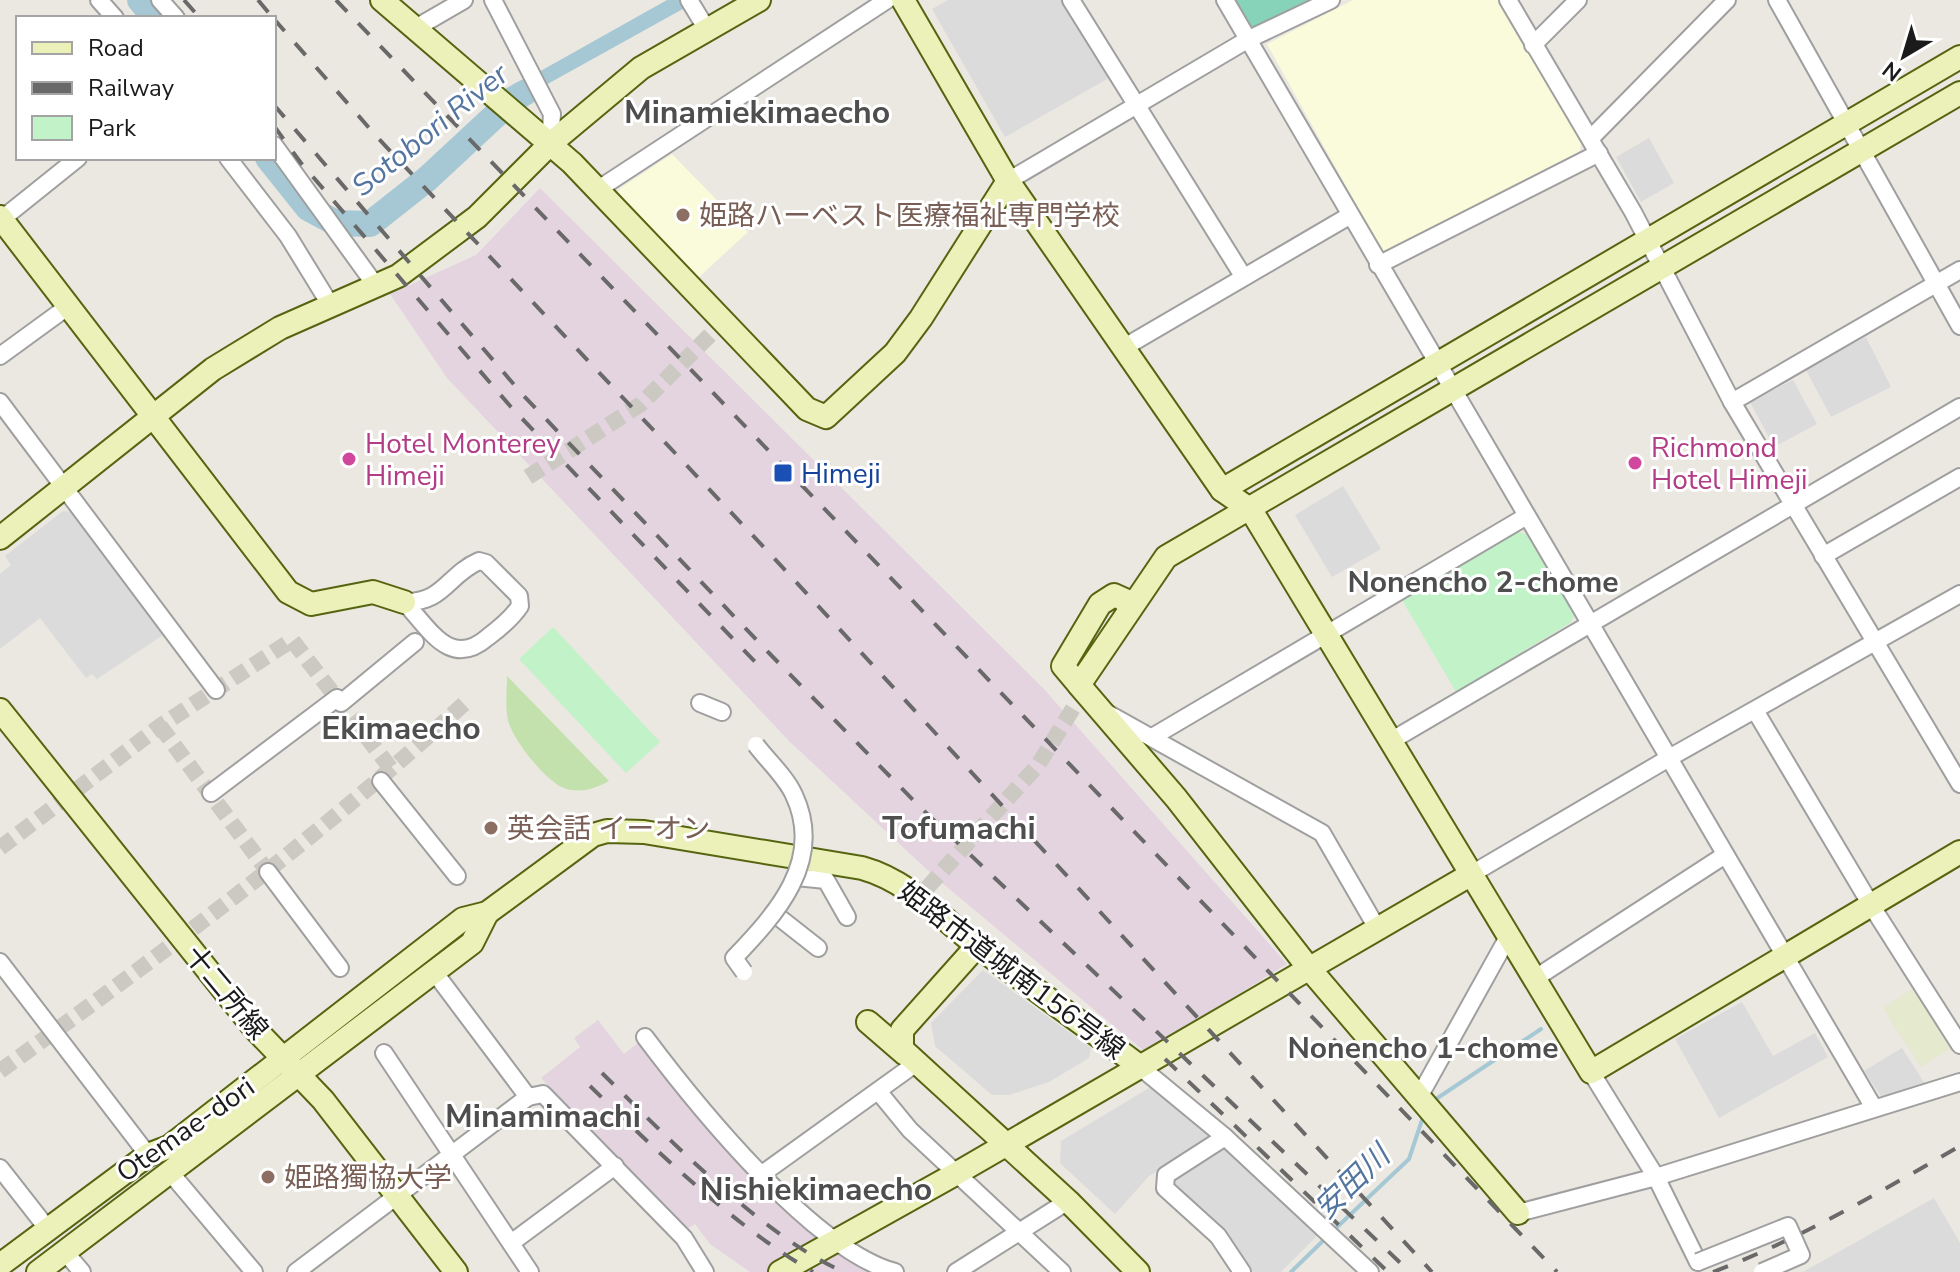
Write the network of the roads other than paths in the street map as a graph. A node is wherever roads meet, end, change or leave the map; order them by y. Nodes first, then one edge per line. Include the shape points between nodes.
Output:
1 (99, 0) edge
2 (160, 0) edge
3 (382, 0) edge
4 (464, 0) edge
5 (493, 0) edge
6 (689, 0) edge
7 (759, 0) edge
8 (887, 0) edge
9 (903, 0) edge
10 (1071, 0) edge
11 (1225, 0) edge
12 (1331, 0) edge
13 (1508, 0) edge
14 (1578, 0) edge
15 (1727, 0) edge
16 (1777, 0) edge
17 (113, 16) edge
18 (174, 16) edge
19 (706, 28) junction
20 (414, 29) junction
21 (1247, 40) junction
22 (1533, 45) junction
23 (1960, 57) edge
24 (1960, 93) edge
25 (1138, 105) junction
26 (1846, 125) junction
27 (550, 144) junction
28 (1595, 146) junction
29 (276, 148) edge
30 (1859, 151) junction
31 (75, 160) edge
32 (230, 160) edge
33 (1008, 181) junction
34 (597, 190) junction
35 (1349, 216) junction
36 (1, 218) edge
37 (1647, 242) junction
38 (1378, 265) junction
39 (1661, 266) junction
40 (1960, 270) edge
41 (1243, 276) junction
42 (1936, 285) junction
43 (376, 286) junction
44 (70, 305) junction
45 (331, 306) junction
46 (1960, 326) edge
47 (1123, 348) junction
48 (0, 356) edge
49 (1438, 364) junction
50 (1453, 389) junction
51 (0, 402) edge
52 (1732, 402) junction
53 (1960, 407) edge
54 (153, 415) junction
55 (1960, 477) edge
56 (64, 487) junction
57 (1222, 490) junction
58 (1793, 505) junction
59 (1251, 510) junction
60 (1525, 517) junction
61 (0, 538) edge
62 (1823, 556) junction
63 (1960, 594) edge
64 (404, 602) junction
65 (1589, 624) junction
66 (1327, 637) junction
67 (415, 642) dead end
68 (1875, 644) junction
69 (216, 690) dead end
70 (700, 703) dead end
71 (0, 710) edge
72 (1102, 710) junction
73 (722, 712) dead end
74 (1756, 712) junction
75 (1154, 736) junction
76 (1389, 742) junction
77 (756, 745) dead end
78 (1669, 758) junction
79 (381, 781) tunnel mouth
80 (1960, 784) edge
81 (211, 793) dead end
82 (623, 831) joint
83 (1960, 852) edge
84 (1725, 855) junction
85 (268, 872) tunnel mouth
86 (1470, 875) junction
87 (457, 876) dead end
88 (796, 877) junction
89 (1871, 905) junction
90 (487, 913) junction
91 (776, 915) junction
92 (847, 917) dead end
93 (1377, 928) junction
94 (1508, 937) junction
95 (977, 946) junction
96 (818, 948) dead end
97 (1783, 955) junction
98 (0, 962) edge
99 (1308, 967) junction
100 (340, 968) dead end
101 (744, 972) dead end
102 (435, 973) junction
103 (1534, 979) junction
104 (868, 1022) dead end
105 (645, 1037) dead end
106 (1960, 1045) edge
107 (384, 1053) dead end
108 (283, 1058) junction
109 (910, 1059) junction
110 (1139, 1066) junction
111 (1591, 1072) junction
112 (300, 1075) junction
113 (1960, 1082) edge
114 (878, 1091) junction
115 (536, 1096) junction
116 (1419, 1097) junction
117 (1874, 1108) junction
118 (1225, 1137) junction
119 (1003, 1144) junction
120 (148, 1155) junction
121 (452, 1156) junction
122 (615, 1166) junction
123 (0, 1168) edge
124 (169, 1171) junction
125 (959, 1172) junction
126 (762, 1174) junction
127 (1656, 1177) junction
128 (398, 1198) junction
129 (1068, 1201) junction
130 (1518, 1213) joint
131 (47, 1228) junction
132 (1020, 1231) junction
133 (835, 1240) junction
134 (511, 1243) junction
135 (65, 1252) junction
136 (0, 1265) edge
137 (38, 1272) edge
138 (82, 1272) edge
139 (254, 1272) edge
140 (296, 1272) edge
141 (456, 1272) edge
142 (530, 1272) edge
143 (705, 1272) edge
144 (780, 1272) edge
145 (895, 1272) edge
146 (956, 1272) edge
147 (1062, 1272) edge
148 (1138, 1272) edge
149 (1242, 1272) edge
150 (1370, 1272) edge
151 (1762, 1272) edge

1 - 17 street
2 - 18 street
3 - 20 street
4 - 20 street
5 - 27 street via 552,114
6 - 19 street
7 - 19 street
8 - 34 street
9 - 33 street
10 - 25 street
11 - 21 street
12 - 21 street
13 - 22 street
14 - 22 street
15 - 28 street
16 - 26 street
19 - 27 street via 641,68
20 - 27 street
21 - 25 street
21 - 35 street
22 - 28 street
23 - 26 street
24 - 30 street
25 - 33 street
25 - 41 street
26 - 30 street
26 - 37 street
27 - 34 street
27 - 43 street via 477,217 398,276
28 - 37 street
28 - 38 street
29 - 43 street
30 - 39 street
30 - 42 street
31 - 36 street
32 - 45 street via 288,236
33 - 34 street via 895,353 826,417 807,409
33 - 47 street
35 - 38 street
35 - 41 street
36 - 44 street
37 - 39 street
37 - 49 street
38 - 49 street
39 - 50 street
39 - 52 street
40 - 42 street
41 - 47 street
42 - 46 street
42 - 52 street
43 - 45 street
44 - 48 street
44 - 54 street
45 - 54 street via 213,369
47 - 57 street
49 - 50 street
49 - 57 street
50 - 59 street
50 - 60 street
51 - 56 street
52 - 58 street
53 - 58 street
54 - 56 street
54 - 64 street via 279,584 295,597 311,604 373,592
55 - 62 street
56 - 61 street
56 - 69 street
57 - 59 street
58 - 62 street
58 - 65 street
59 - 66 street
59 - 72 street via 1166,557 1079,685
60 - 65 street
60 - 66 street
62 - 68 street
63 - 68 street
64 - 64 street via 433,598 479,561 519,596 520,606 475,649 462,652 448,648
65 - 76 street
65 - 78 street
66 - 75 street
66 - 76 street
67 - 81 street
68 - 74 street
68 - 80 street
70 - 73 street
71 - 108 street, 十二所線
72 - 75 street
72 - 99 street
74 - 78 street
74 - 89 street
75 - 93 street via 1322,833
76 - 86 street
77 - 88 street, bridge via 798,789 803,820 802,862
78 - 84 street
78 - 86 street
79 - 87 street
82 - 90 street, Otemae-dori via 593,835
82 - 95 street, 姫路市道城南156号線 via 884,875
83 - 89 street
84 - 97 street
84 - 103 street
85 - 100 street
86 - 93 street
86 - 94 street
88 - 91 street, bridge
88 - 92 street via 826,880
89 - 97 street
89 - 106 street
90 - 102 street, Otemae-dori via 472,943
90 - 108 street, Otemae-dori via 463,919
91 - 96 street
91 - 101 street, bridge via 734,958
93 - 99 street
94 - 103 street
94 - 116 street
95 - 109 street via 905,1026 899,1041
95 - 110 street, 姫路市道城南156号線
97 - 111 street
97 - 117 street
98 - 120 street
99 - 110 street
99 - 116 street
102 - 112 street, Otemae-dori
102 - 115 street
103 - 111 street
104 - 109 street
105 - 126 street via 695,1103
107 - 121 street
108 - 112 street, 十二所線
108 - 120 street, Otemae-dori via 169,1147
109 - 114 street
109 - 119 street
110 - 118 street
110 - 119 street
111 - 127 street
112 - 124 street, Otemae-dori
112 - 128 street, 十二所線
113 - 117 street
114 - 125 street via 910,1130
114 - 126 street
115 - 121 street
115 - 122 street
116 - 130 street
117 - 127 street
118 - 149 street via 1166,1175 1165,1188 1218,1236
118 - 150 street
119 - 125 street
119 - 129 street
120 - 131 street, Otemae-dori
121 - 128 street
121 - 134 street
122 - 134 street
122 - 143 street via 684,1238
123 - 131 street
124 - 135 street, Otemae-dori
124 - 139 street
125 - 132 street
125 - 133 street
126 - 133 street
127 - 130 street
127 - 151 street, bridge via 1698,1262 1788,1226 1801,1255
128 - 140 street
128 - 141 street, 十二所線
129 - 132 street
129 - 148 street
131 - 136 street, Otemae-dori
132 - 146 street
132 - 147 street
133 - 144 street
133 - 145 street
134 - 142 street
135 - 137 street, Otemae-dori
135 - 138 street

